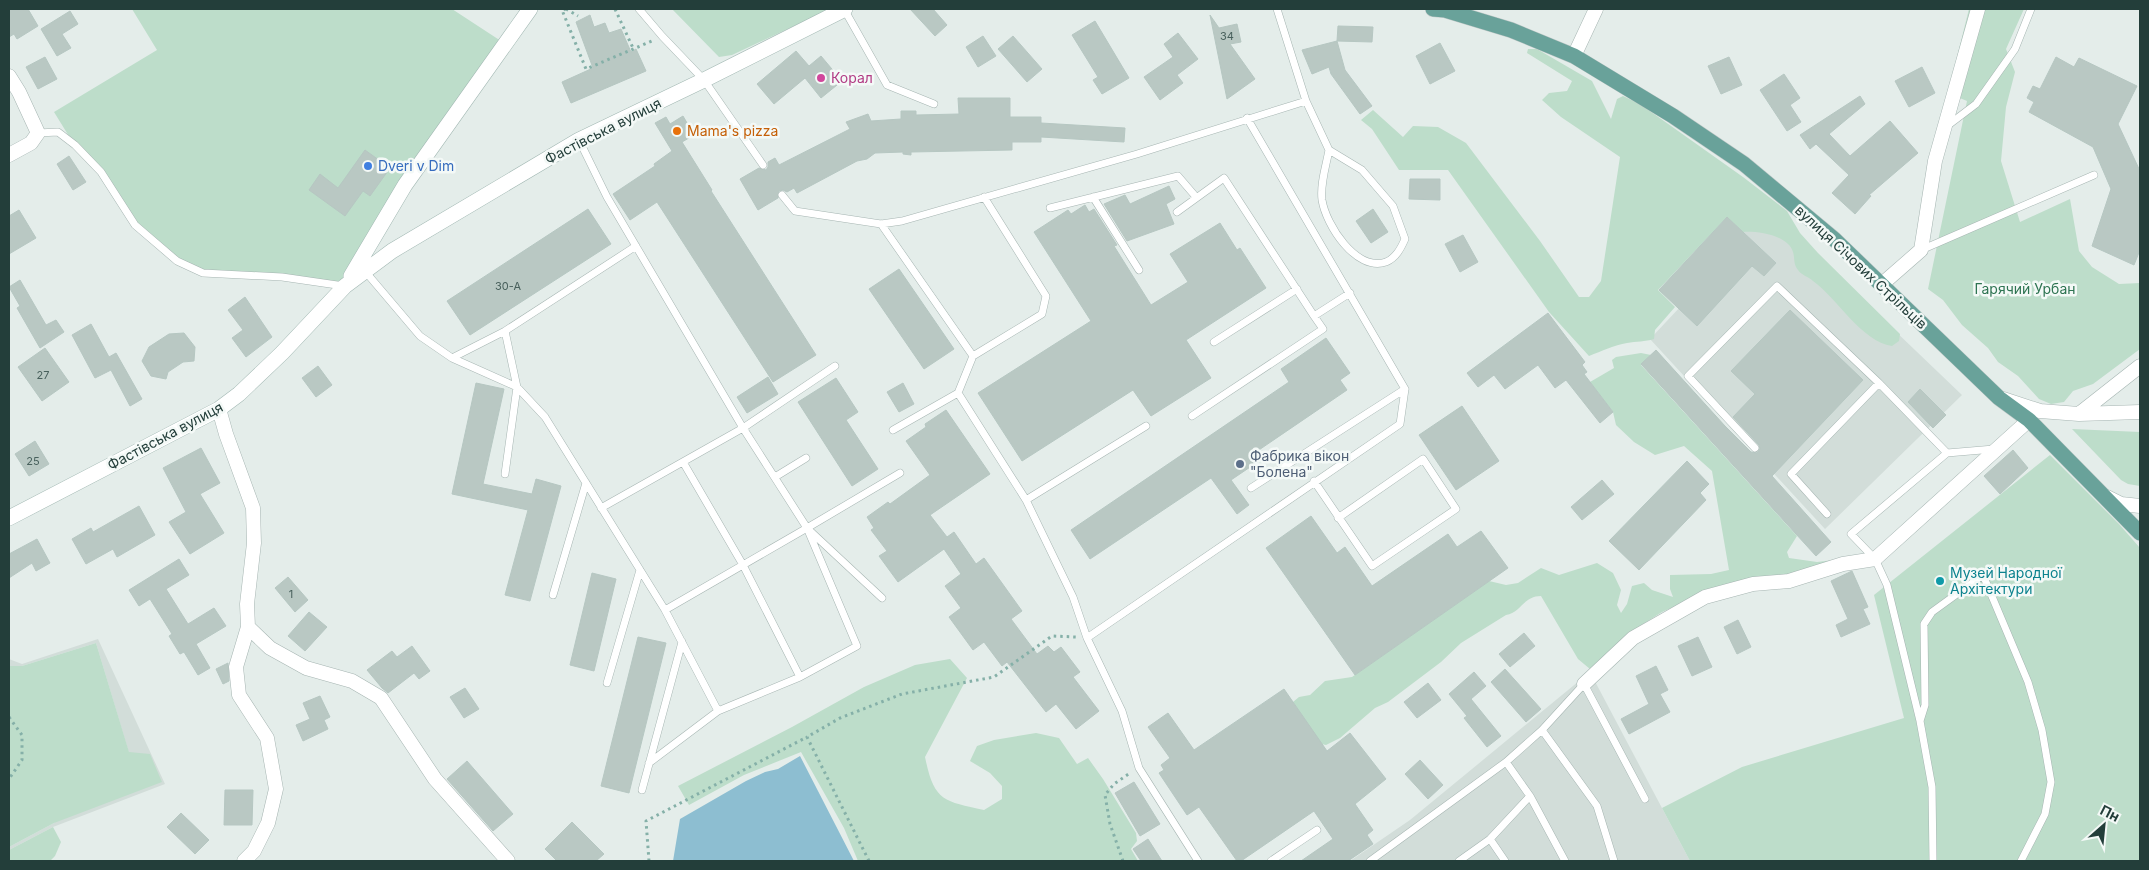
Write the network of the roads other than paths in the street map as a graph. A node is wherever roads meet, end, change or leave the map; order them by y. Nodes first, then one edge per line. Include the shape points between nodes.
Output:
1 (530, 9) edge
2 (639, 9) edge
3 (845, 9) edge
4 (1277, 9) edge
5 (1433, 9) edge
6 (1596, 9) edge
7 (1978, 9) edge
8 (2031, 9) edge
9 (1574, 56) junction
10 (9, 76) edge
11 (704, 80) junction
12 (1306, 101) junction
13 (934, 104) dead end
14 (1247, 118) junction
15 (1945, 128) junction
16 (38, 133) junction
17 (579, 140) junction
18 (1329, 150) junction
19 (9, 155) edge
20 (763, 165) dead end
21 (2094, 175) dead end
22 (782, 195) dead end
23 (984, 197) junction
24 (1092, 197) junction
25 (1196, 197) junction
26 (1050, 208) dead end
27 (1177, 212) dead end
28 (881, 224) junction
29 (636, 246) junction
30 (1921, 250) junction
31 (364, 270) junction
32 (1139, 270) dead end
33 (1882, 285) junction
34 (345, 286) junction
35 (1297, 289) junction
36 (1350, 293) junction
37 (1314, 316) junction
38 (505, 331) junction
39 (1214, 342) dead end
40 (973, 356) junction
41 (452, 358) junction
42 (834, 366) dead end
43 (2140, 366) edge
44 (1879, 383) junction
45 (517, 387) junction
46 (1405, 389) junction
47 (958, 393) junction
48 (1999, 398) junction
49 (219, 409) junction
50 (2140, 412) edge
51 (2079, 414) junction
52 (1192, 416) dead end
53 (2029, 420) junction
54 (1146, 426) dead end
55 (744, 428) junction
56 (892, 430) dead end
57 (1756, 448) dead end
58 (1997, 448) junction
59 (1947, 453) junction
60 (806, 458) dead end
61 (683, 462) junction
62 (900, 473) dead end
63 (505, 474) dead end
64 (775, 477) junction
65 (1314, 481) junction
66 (586, 483) junction
67 (1251, 488) dead end
68 (2107, 498) junction
69 (1026, 500) junction
70 (2140, 506) edge
71 (601, 508) junction
72 (1827, 514) dead end
73 (9, 518) edge
74 (1338, 518) junction
75 (807, 528) junction
76 (2140, 533) edge
77 (1875, 559) junction
78 (743, 565) junction
79 (640, 570) junction
80 (553, 595) dead end
81 (882, 598) dead end
82 (665, 610) junction
83 (248, 628) junction
84 (1087, 638) junction
85 (682, 642) junction
86 (800, 677) junction
87 (607, 683) dead end
88 (1584, 684) junction
89 (718, 711) junction
90 (1920, 721) junction
91 (1542, 730) junction
92 (1506, 762) junction
93 (649, 763) junction
94 (642, 790) dead end
95 (1530, 796) junction
96 (1646, 799) dead end
97 (1317, 830) dead end
98 (1490, 839) junction
99 (244, 861) edge
100 (508, 861) edge
101 (1198, 861) edge
102 (1271, 861) edge
103 (1370, 861) edge
104 (1459, 861) edge
105 (1505, 861) edge
106 (1565, 861) edge
107 (1614, 861) edge
108 (1933, 861) edge
109 (2021, 861) edge

1 - 34 main road, Фастівська вулиця via 405,185
2 - 11 lane
3 - 11 main road, Фастівська вулиця
3 - 13 lane via 887,85
4 - 12 lane
5 - 9 main road, вулиця Січових Стрільців via 1511,30
6 - 9 street
7 - 15 street
8 - 15 lane via 2015,49 1976,104
9 - 33 main road, вулиця Січових Стрільців via 1744,164 1834,239
10 - 16 street
11 - 17 main road, Фастівська вулиця
11 - 20 lane
12 - 14 lane
12 - 18 lane
14 - 23 lane via 1137,154
14 - 36 lane
15 - 30 street
16 - 19 street via 31,143
16 - 34 lane via 58,132 75,145 101,172 135,225 177,261 204,273 282,277
17 - 29 lane via 606,198
17 - 31 main road, Фастівська вулиця
18 - 18 lane via 1362,170 1393,206 1406,239 1386,262 1371,264 1353,254 1336,234 1322,194
21 - 30 lane
22 - 28 lane via 795,211
23 - 28 lane
23 - 40 lane via 1046,296 1042,314
24 - 25 lane via 1178,176
24 - 26 lane
24 - 32 lane
25 - 27 lane
25 - 35 lane via 1224,178
28 - 40 lane
29 - 38 lane
29 - 55 lane
30 - 33 street
31 - 34 main road, Фастівська вулиця
31 - 41 lane via 420,336
33 - 48 main road, вулиця Січових Стрільців
34 - 49 main road, Фастівська вулиця via 282,353
35 - 37 lane
35 - 39 lane
36 - 37 lane
36 - 46 lane
37 - 52 lane via 1323,329
38 - 41 lane
38 - 45 lane
40 - 47 lane
41 - 45 lane
42 - 55 lane
43 - 51 street
44 - 57 lane via 1777,286 1688,376
44 - 59 lane
44 - 72 lane via 1791,474
45 - 63 lane
45 - 66 lane via 545,417
46 - 65 lane via 1400,424
46 - 67 lane
47 - 56 lane
47 - 69 lane
48 - 51 street via 2040,411
48 - 53 main road, вулиця Січових Стрільців
49 - 73 main road, Фастівська вулиця
49 - 83 street via 253,508
50 - 51 street
53 - 58 street
53 - 68 main road, вулиця Січових Стрільців
54 - 69 lane
55 - 61 lane
55 - 64 lane
58 - 59 lane
58 - 77 street
59 - 77 lane via 1850,534
60 - 64 lane
61 - 71 lane
61 - 78 lane
62 - 75 lane
64 - 75 lane
65 - 74 lane
65 - 84 lane
66 - 71 lane
66 - 80 lane
68 - 70 street via 2120,504
68 - 76 main road, вулиця Січових Стрільців
69 - 84 lane via 1073,598
71 - 79 lane
74 - 74 lane via 1372,566 1456,509 1423,459
75 - 78 lane
75 - 81 lane
75 - 86 lane via 857,646
77 - 88 street via 1843,564 1789,581 1753,584 1706,598 1633,638
77 - 90 lane via 1887,585
78 - 82 lane
78 - 86 lane
79 - 82 lane
79 - 87 lane
82 - 85 lane
83 - 99 street via 236,667 239,695 267,738 276,789 268,823 254,851
83 - 100 street via 270,648 306,668 352,681 381,698 435,779
84 - 101 lane via 1122,711 1139,768
85 - 89 lane
85 - 93 lane
86 - 89 lane
88 - 91 lane
88 - 96 lane
89 - 93 lane
90 - 108 lane via 1932,787
90 - 109 lane via 1925,705 1924,624 1932,612 1983,575 2028,682 2042,730 2051,782 2045,814
91 - 92 lane
91 - 107 lane via 1596,806
92 - 95 lane
92 - 103 lane
93 - 94 lane
95 - 98 lane
95 - 106 lane
97 - 102 lane
98 - 104 lane
98 - 105 lane

